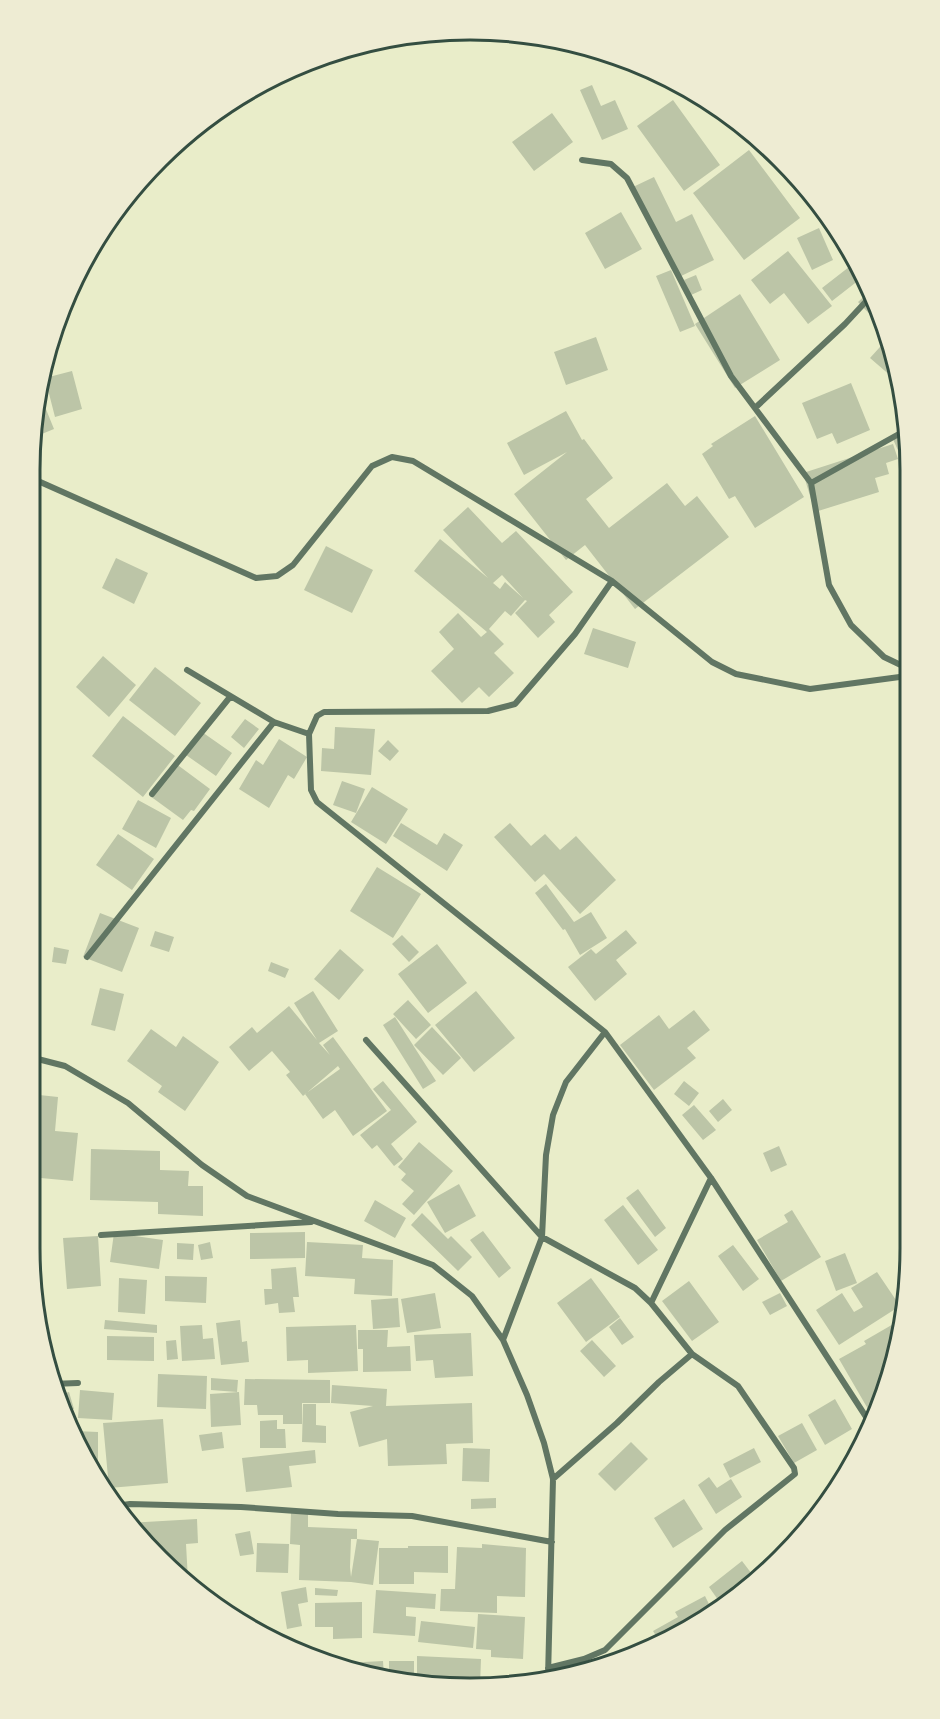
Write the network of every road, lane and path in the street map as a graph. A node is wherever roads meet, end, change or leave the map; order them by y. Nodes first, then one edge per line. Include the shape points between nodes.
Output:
1 (582, 160) dead end
2 (865, 302) edge
3 (755, 408) junction
4 (898, 434) edge
5 (40, 482) edge
6 (811, 483) junction
7 (612, 581) junction
8 (900, 665) edge
9 (187, 670) dead end
10 (900, 677) edge
11 (230, 697) junction
12 (274, 722) junction
13 (309, 734) junction
14 (152, 794) dead end
15 (87, 957) dead end
16 (605, 1032) junction
17 (366, 1040) dead end
18 (40, 1060) edge
19 (711, 1178) junction
20 (315, 1221) junction
21 (101, 1235) dead end
22 (542, 1237) junction
23 (651, 1303) junction
24 (503, 1340) junction
25 (692, 1354) junction
26 (78, 1383) dead end
27 (62, 1384) edge
28 (866, 1416) edge
29 (553, 1479) junction
30 (125, 1505) edge
31 (552, 1542) junction
32 (548, 1668) junction
33 (548, 1671) edge

1 - 3 street via 611,164 627,178 731,376
2 - 3 street
3 - 6 street
4 - 6 street
5 - 7 street via 256,578 277,576 293,564 372,466 392,457 413,461
6 - 8 street via 829,585 851,625 884,657
7 - 10 street via 712,662 736,674 810,688
7 - 13 street via 575,634 515,704 489,711 324,712 317,716
9 - 11 street
11 - 12 street
11 - 14 street
12 - 13 street
12 - 15 street
13 - 16 street via 311,790 317,802
16 - 19 street
16 - 22 street via 566,1082 553,1115 546,1155
17 - 22 street
18 - 20 street via 65,1066 128,1103 202,1165 248,1196
19 - 23 street
19 - 28 street
20 - 21 street
20 - 24 street via 433,1264 472,1296
22 - 23 street via 635,1288
22 - 24 street
23 - 25 street
24 - 29 street via 527,1395
25 - 29 street
25 - 32 street via 738,1386 795,1474 725,1530 605,1650
26 - 27 street
29 - 31 street
30 - 31 street via 412,1516
31 - 32 street
32 - 33 street

